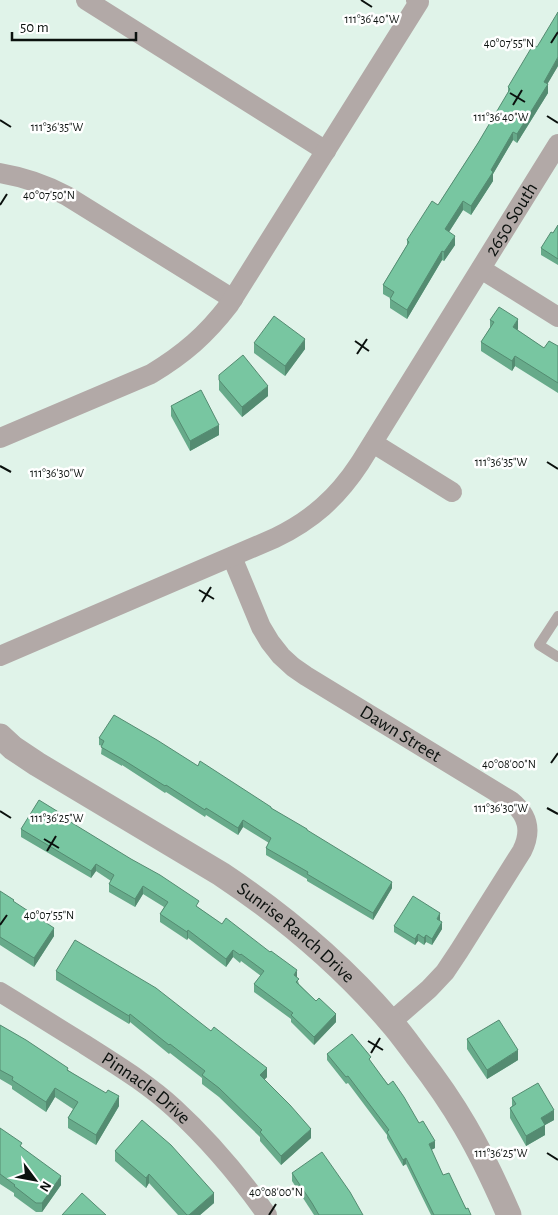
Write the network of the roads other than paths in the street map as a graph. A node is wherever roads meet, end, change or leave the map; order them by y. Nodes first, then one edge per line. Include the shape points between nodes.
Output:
1 (86, 0) edge
2 (419, 1) edge
3 (558, 144) edge
4 (326, 151) junction
5 (0, 173) edge
6 (481, 269) junction
7 (233, 299) junction
8 (558, 317) edge
9 (0, 438) edge
10 (373, 442) junction
11 (452, 492) dead end
12 (232, 557) junction
13 (558, 616) edge
14 (0, 656) edge
15 (558, 657) edge
16 (0, 736) edge
17 (0, 992) edge
18 (391, 1022) junction
19 (267, 1215) edge
20 (508, 1215) edge

1 - 4 street
2 - 4 street
3 - 6 street, 2650 South
4 - 7 street
5 - 7 street via 40,183 67,196
6 - 8 street
6 - 10 street, 2650 South
7 - 9 street via 204,335 170,363
10 - 11 street
10 - 12 street, 2650 South via 349,480 322,509 292,530
12 - 14 street, 2650 South
12 - 18 street, Dawn Street via 261,626 270,642 293,667 511,801 526,820 526,844 459,952 429,989
13 - 15 lane via 539,645
16 - 18 street, Sunrise Ranch Drive via 37,764 250,893 305,936
17 - 19 street, Pinnacle Drive via 115,1064 174,1108 212,1147
18 - 20 street, Sunrise Ranch Drive via 465,1126

